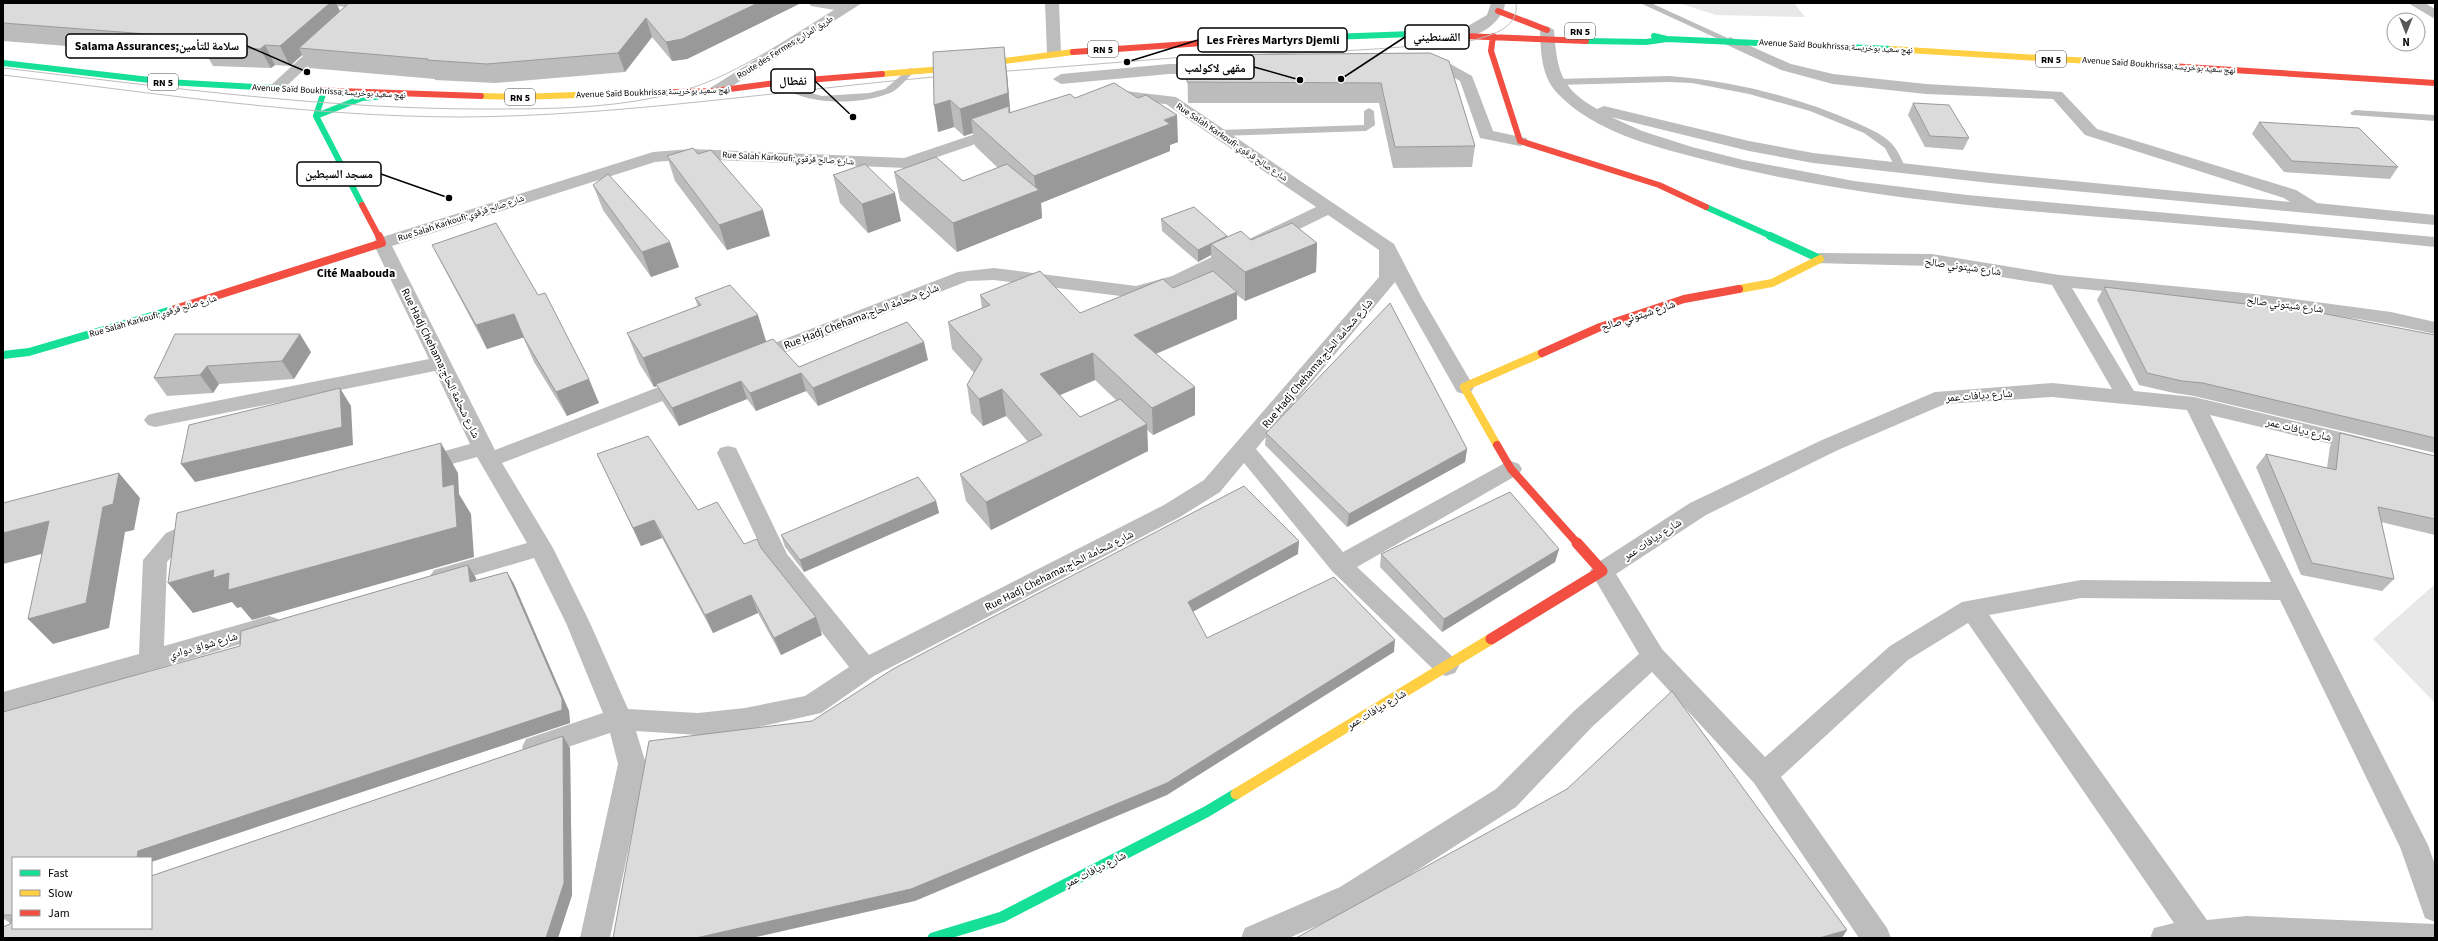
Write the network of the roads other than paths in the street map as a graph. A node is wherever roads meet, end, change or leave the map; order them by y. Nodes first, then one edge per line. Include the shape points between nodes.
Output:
1 (816, 3) edge
2 (1052, 3) edge
3 (1644, 3) edge
4 (2415, 3) edge
5 (852, 5) edge
6 (1498, 7) edge
7 (364, 8) edge
8 (335, 12) dead end
9 (2435, 15) edge
10 (1466, 33) junction
11 (1548, 35) junction
12 (1493, 36) junction
13 (1730, 41) junction
14 (1054, 53) junction
15 (3, 63) edge
16 (1411, 66) edge
17 (1232, 68) edge
18 (910, 71) junction
19 (1061, 79) dead end
20 (783, 82) junction
21 (1557, 82) junction
22 (2435, 82) edge
23 (275, 89) junction
24 (715, 91) junction
25 (324, 92) junction
26 (401, 94) junction
27 (1091, 101) edge
28 (1585, 108) junction
29 (1369, 111) edge
30 (2355, 113) dead end
31 (316, 116) junction
32 (2435, 118) edge
33 (1017, 125) edge
34 (1219, 133) junction
35 (1520, 141) junction
36 (1776, 152) junction
37 (1901, 169) junction
38 (1762, 170) junction
39 (1329, 208) junction
40 (2313, 208) junction
41 (2435, 220) edge
42 (2435, 242) edge
43 (382, 243) junction
44 (1388, 248) junction
45 (1820, 259) junction
46 (2059, 281) junction
47 (2435, 328) edge
48 (3, 355) edge
49 (441, 363) junction
50 (734, 365) edge
51 (704, 377) edge
52 (1464, 387) junction
53 (2127, 397) junction
54 (2194, 404) junction
55 (155, 420) dead end
56 (1244, 449) junction
57 (2382, 449) edge
58 (728, 453) dead end
59 (486, 454) junction
60 (1511, 469) junction
61 (399, 471) edge
62 (217, 520) edge
63 (541, 548) junction
64 (1340, 565) junction
65 (1602, 571) junction
66 (419, 583) edge
67 (2286, 591) junction
68 (1971, 609) junction
69 (289, 620) edge
70 (1653, 656) junction
71 (151, 660) junction
72 (1446, 666) junction
73 (865, 669) junction
74 (3, 703) edge
75 (619, 719) junction
76 (513, 755) edge
77 (1764, 775) junction
78 (2435, 908) edge
79 (2199, 934) junction
80 (595, 938) edge
81 (933, 938) edge
82 (1256, 938) edge
83 (1876, 938) edge
84 (2166, 938) edge
85 (2435, 938) edge

1 - 5 street
2 - 14 street
3 - 13 lane
4 - 9 street
5 - 24 street, Route des Fermes;طريق المزارع
6 - 10 street via 1484,24
6 - 11 main road
7 - 8 street
7 - 23 street
10 - 12 main road, Avenue Saïd Boukhrissa;نهج سعيد بوخريسة / RN 5
10 - 14 main road, Avenue Saïd Boukhrissa;نهج سعيد بوخريسة / RN 5 via 1218,41
11 - 12 main road, Avenue Saïd Boukhrissa;نهج سعيد بوخريسة / RN 5
11 - 13 main road, Avenue Saïd Boukhrissa;نهج سعيد بوخريسة / RN 5 via 1636,34 1667,39
11 - 21 street via 1550,66
12 - 35 main road via 1491,50
13 - 22 main road, Avenue Saïd Boukhrissa;نهج سعيد بوخريسة / RN 5
13 - 40 street via 1786,67 1833,79 1926,89 2057,95 2091,132 2290,194
14 - 18 main road, Avenue Saïd Boukhrissa;نهج سعيد بوخريسة / RN 5
15 - 23 main road, Avenue Saïd Boukhrissa;نهج سعيد بوخريسة / RN 5 via 167,82
16 - 35 street via 1442,65 1467,79 1486,135
17 - 19 street via 1169,69
18 - 20 main road, Avenue Saïd Boukhrissa;نهج سعيد بوخريسة / RN 5
18 - 20 lane via 888,92 869,96 822,100 801,93
20 - 24 main road, Avenue Saïd Boukhrissa;نهج سعيد بوخريسة / RN 5
21 - 28 street
21 - 37 lane via 1670,79 1744,90 1808,109 1872,134 1887,144
23 - 25 main road, Avenue Saïd Boukhrissa;نهج سعيد بوخريسة / RN 5
24 - 26 main road, Avenue Saïd Boukhrissa;نهج سعيد بوخريسة / RN 5 via 519,97
25 - 26 main road, Avenue Saïd Boukhrissa;نهج سعيد بوخريسة / RN 5
25 - 31 main road
26 - 31 main road via 362,98
27 - 34 street, Rue Salah Karkoufi;شارع صالح قرقوي via 1125,96 1170,100
28 - 36 street via 1625,114
28 - 38 street via 1619,128 1662,143
29 - 34 lane via 1370,125 1366,128
30 - 32 lane
31 - 43 main road, Rue Hadj Chehama;شارع شحامة الحاج
33 - 43 street, Rue Salah Karkoufi;شارع صالح قرقوي via 905,163 691,154 653,157
34 - 39 street, Rue Salah Karkoufi;شارع صالح قرقوي
35 - 45 main road via 1659,184
36 - 37 street
36 - 38 street
37 - 40 street
38 - 42 street via 1842,185 1958,200
39 - 44 street, Rue Salah Karkoufi;شارع صالح قرقوي
39 - 50 street, Rue Hadj Chehama;شارع شحامة الحاج via 1179,280 1156,288 1136,292 994,274 965,276
40 - 41 street
43 - 48 main road, Rue Salah Karkoufi;شارع صالح قرقوي via 187,306 29,352
43 - 49 street, Rue Hadj Chehama;شارع شحامة الحاج
44 - 52 street via 1412,298
44 - 56 street, Rue Hadj Chehama;شارع شحامة الحاج via 1388,278
45 - 46 street, شارع شيتوني صالح via 1932,260
45 - 52 main road, شارع شيتوني صالح via 1772,283 1684,299 1600,327
46 - 47 street, شارع شيتوني صالح via 2255,300 2391,318
46 - 53 street
49 - 55 street
49 - 59 street, Rue Hadj Chehama;شارع شحامة الحاج
51 - 59 street
52 - 60 main road
53 - 54 street, شارع ديافات عمر
53 - 65 street, شارع ديافات عمر via 2052,390 1942,397 1830,445 1698,509
54 - 57 street, شارع ديافات عمر
54 - 67 street
56 - 64 street
56 - 73 street, Rue Hadj Chehama;شارع شحامة الحاج via 1212,486 1172,511
58 - 73 street via 777,559
59 - 61 street
59 - 63 street, Rue Hadj Chehama;شارع شحامة الحاج
60 - 64 street
60 - 65 main road
62 - 71 street via 174,538 154,560
63 - 66 street
63 - 75 street, Rue Hadj Chehama;شارع شحامة الحاج via 578,623
64 - 72 street
65 - 70 street
65 - 72 main road, شارع ديافات عمر
67 - 68 street via 2081,589
67 - 78 street via 2414,844
68 - 77 street via 1899,654
68 - 79 street
69 - 71 street, شارع شواق دوادي
70 - 77 street
70 - 82 street via 1583,719 1506,798 1350,898
71 - 74 street, شارع شواق دوادي
72 - 81 main road, شارع ديافات عمر via 1206,812 1002,917
73 - 75 street, Rue Hadj Chehama;شارع شحامة الحاج via 812,705 746,719 698,724
75 - 76 street
75 - 80 street, Rue Hadj Chehama;شارع شحامة الحاج via 632,764
77 - 83 street
79 - 84 street
79 - 85 street via 2246,930

